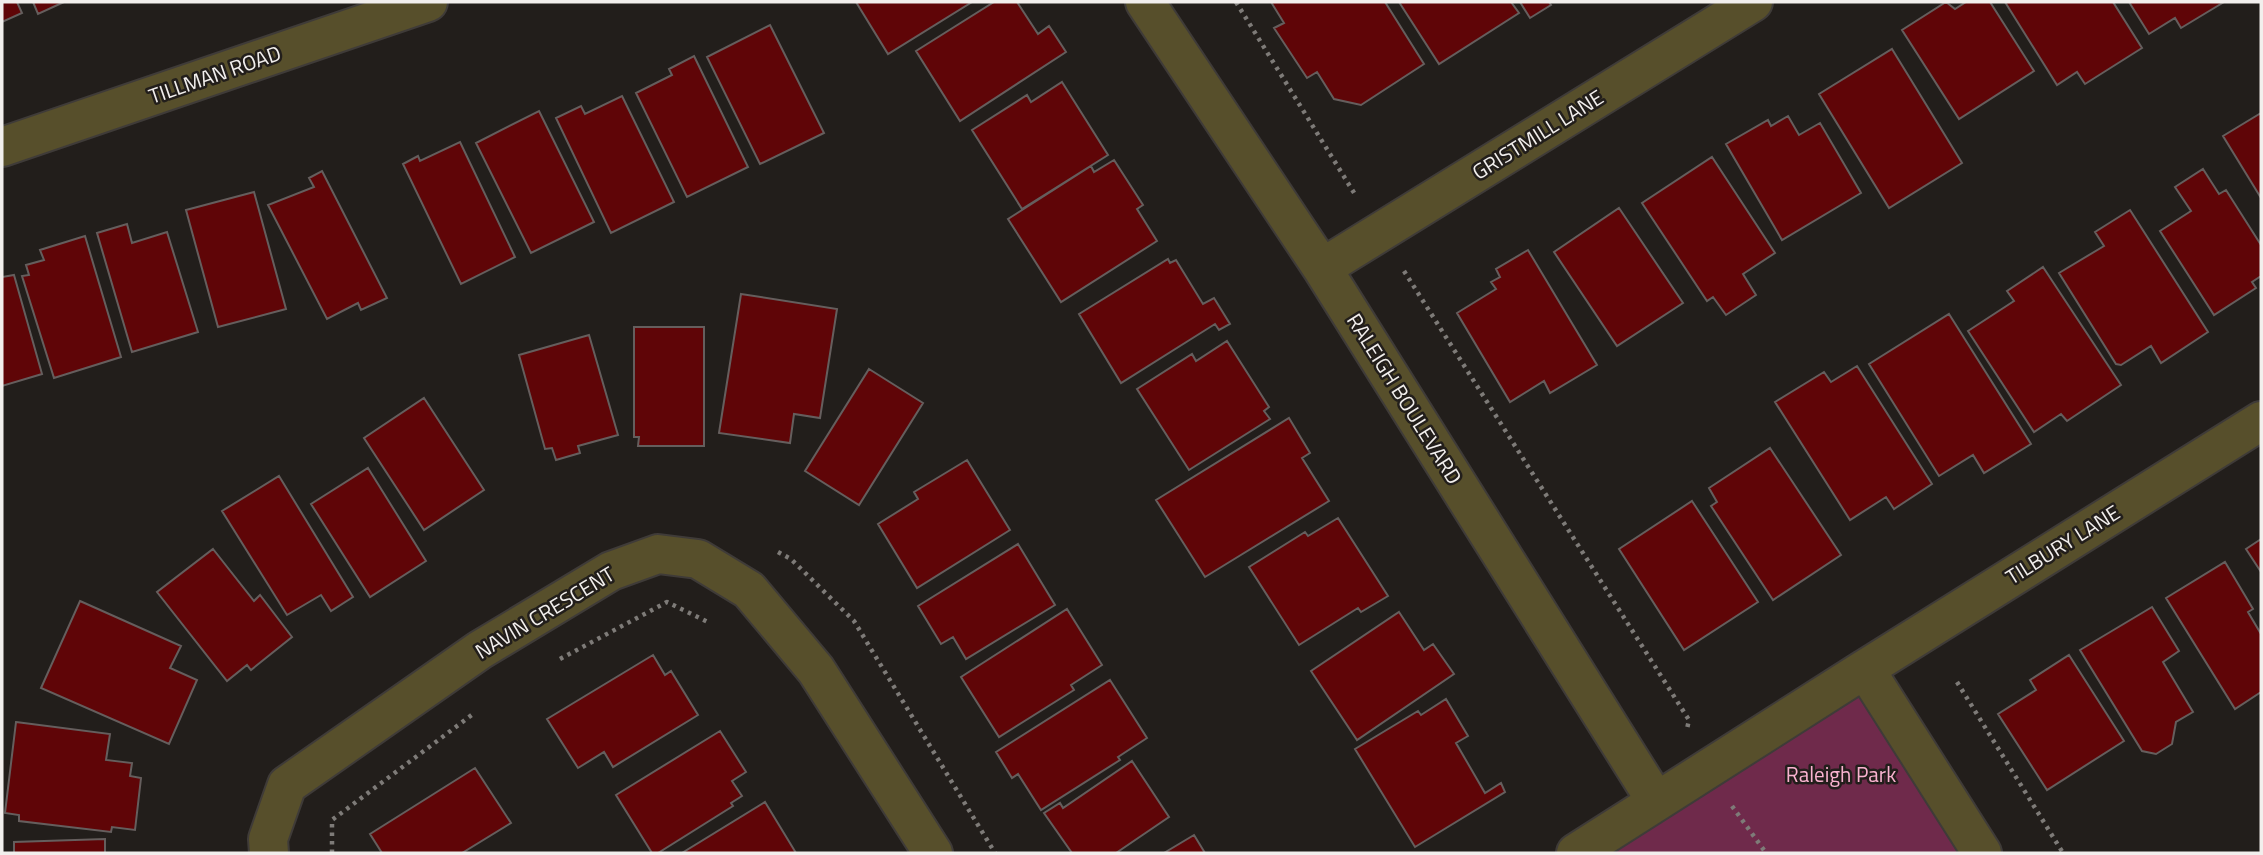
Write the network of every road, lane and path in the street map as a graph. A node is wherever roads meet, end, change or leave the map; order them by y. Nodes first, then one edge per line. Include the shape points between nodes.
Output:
1 (428, 2) edge
2 (1145, 2) edge
3 (1236, 2) edge
4 (1753, 2) edge
5 (2, 148) edge
6 (1357, 197) dead end
7 (1401, 267) dead end
8 (1322, 268) junction
9 (2261, 421) edge
10 (768, 547) dead end
11 (716, 626) dead end
12 (552, 663) dead end
13 (1865, 669) junction
14 (1957, 682) dead end
15 (485, 706) dead end
16 (1686, 734) dead end
17 (1656, 801) junction
18 (1729, 802) dead end
19 (269, 853) edge
20 (332, 853) edge
21 (933, 853) edge
22 (995, 853) edge
23 (1576, 853) edge
24 (1766, 853) edge
25 (1982, 853) edge
26 (2063, 853) edge

1 - 5 street, TILLMAN ROAD
2 - 8 street, RALEIGH BOULEVARD
3 - 6 path
4 - 8 street, GRISTMILL LANE
7 - 16 path via 1689,720
8 - 17 street, RALEIGH BOULEVARD
9 - 13 street, TILBURY LANE
10 - 22 path via 791,559 855,621
11 - 12 path via 667,602
13 - 17 street
13 - 25 street
14 - 26 path
15 - 20 path via 332,820
17 - 23 street
18 - 24 path
19 - 21 street, NAVIN CRESCENT via 268,839 287,785 480,650 611,571 658,554 698,559 749,590 816,670

